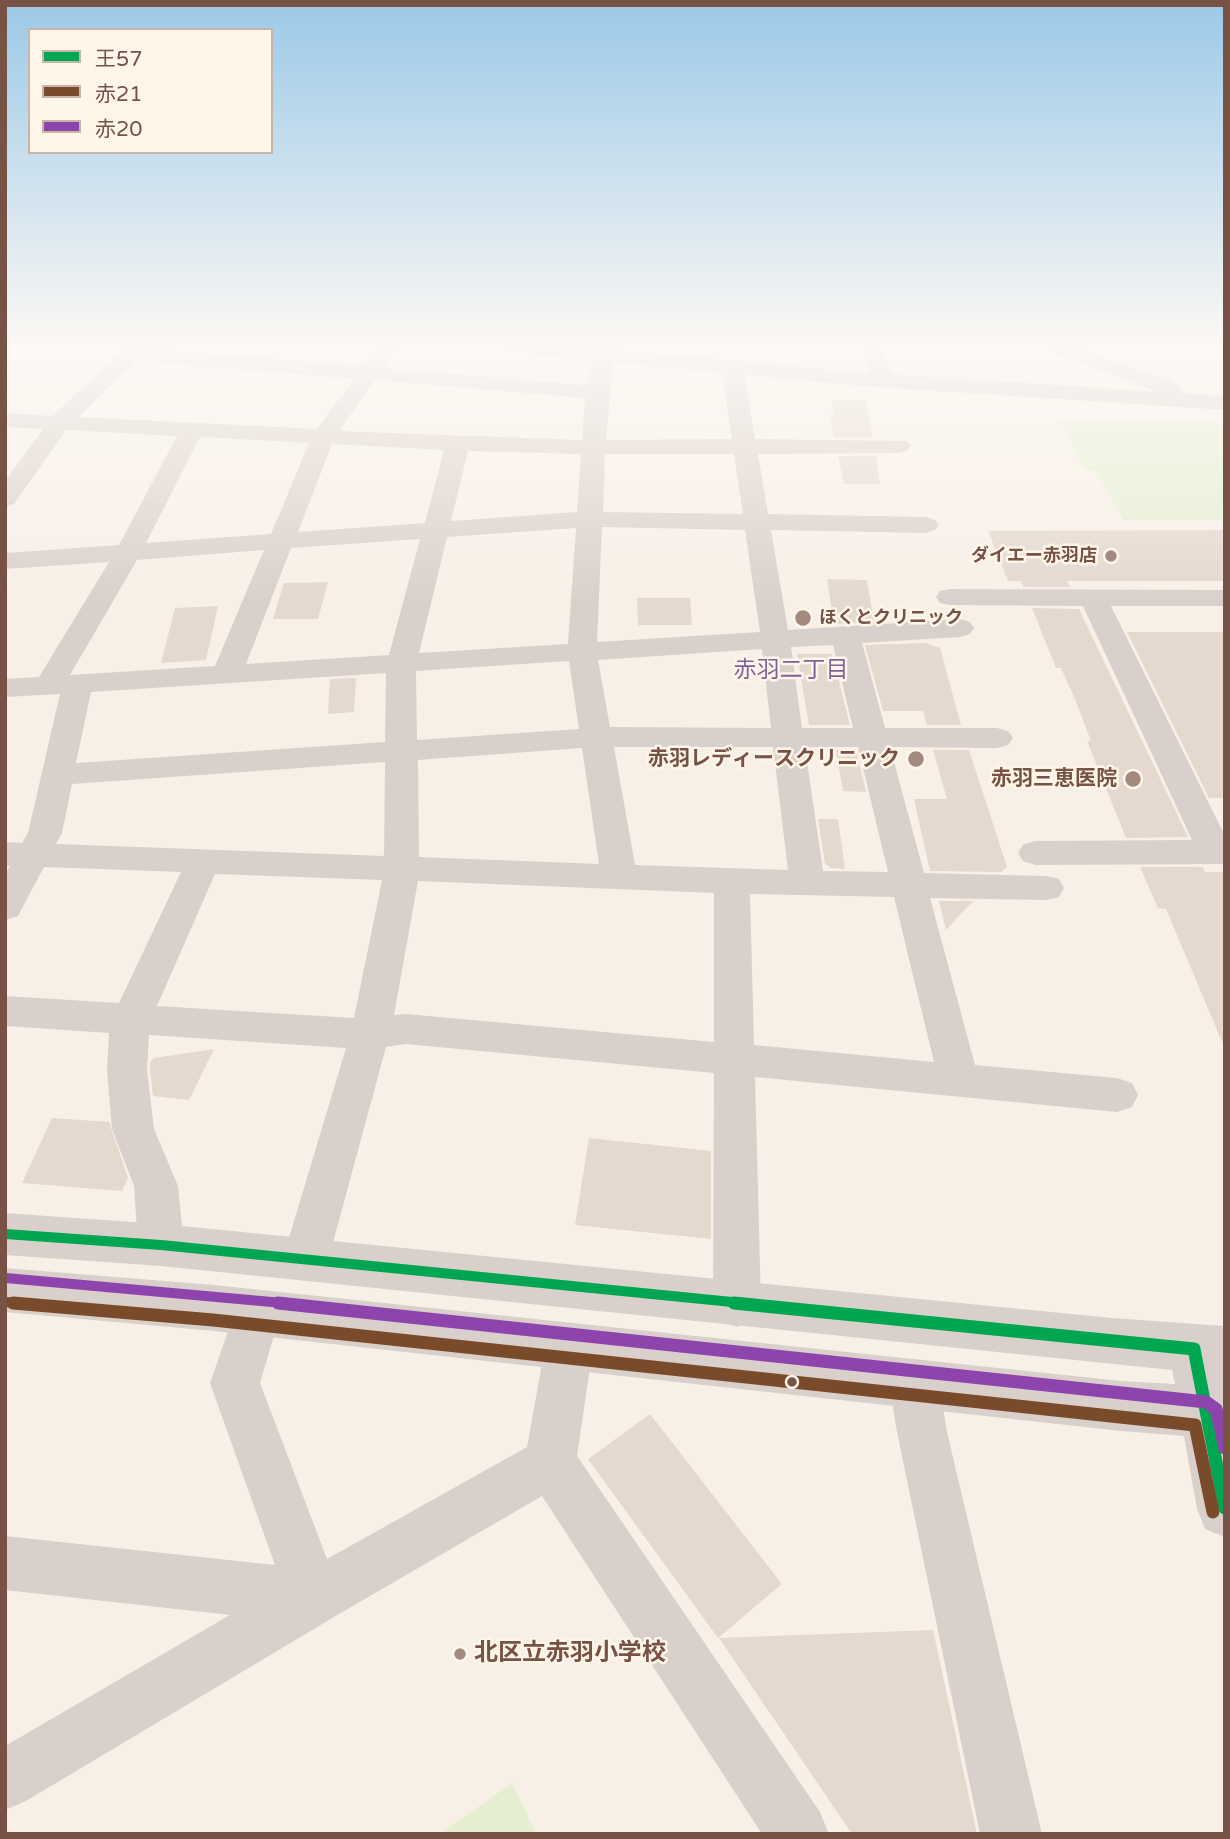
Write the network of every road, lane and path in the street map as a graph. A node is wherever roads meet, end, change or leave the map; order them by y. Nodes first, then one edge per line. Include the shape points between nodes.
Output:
1 (53, 432) edge
2 (191, 432) edge
3 (226, 432) edge
4 (327, 432) edge
5 (595, 432) edge
6 (740, 432) edge
7 (323, 437) junction
8 (458, 444) junction
9 (742, 446) junction
10 (899, 446) dead end
11 (594, 447) junction
12 (5, 499) edge
13 (590, 519) junction
14 (757, 522) junction
15 (926, 525) dead end
16 (436, 531) junction
17 (281, 543) junction
18 (127, 554) junction
19 (5, 561) edge
20 (950, 597) dead end
21 (1093, 597) junction
22 (1225, 598) edge
23 (960, 628) dead end
24 (845, 634) junction
25 (775, 638) junction
26 (582, 651) junction
27 (401, 664) junction
28 (227, 674) junction
29 (62, 685) junction
30 (5, 688) edge
31 (597, 737) junction
32 (788, 738) junction
33 (872, 738) junction
34 (997, 738) dead end
35 (400, 751) junction
36 (59, 775) junction
37 (1220, 852) edge
38 (1035, 853) dead end
39 (20, 854) edge
40 (204, 860) junction
41 (402, 869) junction
42 (619, 876) junction
43 (732, 881) junction
44 (807, 883) junction
45 (909, 886) junction
46 (1046, 888) dead end
47 (5, 906) edge
48 (5, 1011) edge
49 (130, 1021) junction
50 (370, 1034) junction
51 (734, 1061) junction
52 (960, 1082) junction
53 (1117, 1095) dead end
54 (5, 1234) edge
55 (161, 1245) junction
56 (304, 1261) junction
57 (5, 1290) edge
58 (737, 1305) junction
59 (257, 1312) junction
60 (569, 1347) junction
61 (1210, 1349) edge
62 (914, 1384) junction
63 (1215, 1413) edge
64 (551, 1462) junction
65 (1225, 1509) edge
66 (5, 1563) edge
67 (314, 1597) junction
68 (5, 1780) edge
69 (798, 1834) edge
70 (1011, 1834) edge

1 - 12 street
2 - 18 street
3 - 7 street
4 - 7 street
5 - 11 street
6 - 9 street
7 - 8 street
7 - 17 street
8 - 11 street
8 - 16 street
9 - 10 street
9 - 11 street
9 - 14 street
11 - 13 street
13 - 14 street
13 - 16 street
13 - 26 street
14 - 15 street
14 - 25 street
16 - 17 street
16 - 27 street
17 - 18 street
17 - 28 street
18 - 19 street
18 - 29 street
20 - 21 street
21 - 22 street
21 - 37 street
23 - 24 street
24 - 25 street
24 - 33 street
25 - 26 street
25 - 32 street
26 - 27 street
26 - 31 street
27 - 28 street
27 - 35 street
28 - 29 street
29 - 30 street
29 - 36 street
31 - 32 street
31 - 35 street
31 - 42 street
32 - 33 street
32 - 44 street
33 - 34 street
33 - 45 street
35 - 36 street
35 - 41 street
36 - 39 street via 46,834
37 - 38 street
39 - 40 street
39 - 47 street
40 - 41 street
40 - 49 street
41 - 42 street
41 - 50 street
42 - 43 street
43 - 44 street
43 - 51 street
44 - 45 street
45 - 46 street
45 - 52 street
48 - 49 street
49 - 50 street
49 - 55 street via 127,1070 133,1129 156,1186
50 - 51 street via 406,1029
50 - 56 street
51 - 52 street
51 - 58 street
52 - 53 street
54 - 55 street
55 - 56 street
56 - 58 street
57 - 59 street
58 - 61 street
59 - 60 street
59 - 67 street via 235,1383
60 - 62 street
60 - 64 street
61 - 63 street
62 - 63 street
62 - 70 street
63 - 65 street
64 - 67 street
64 - 69 street
66 - 67 street
67 - 68 street

